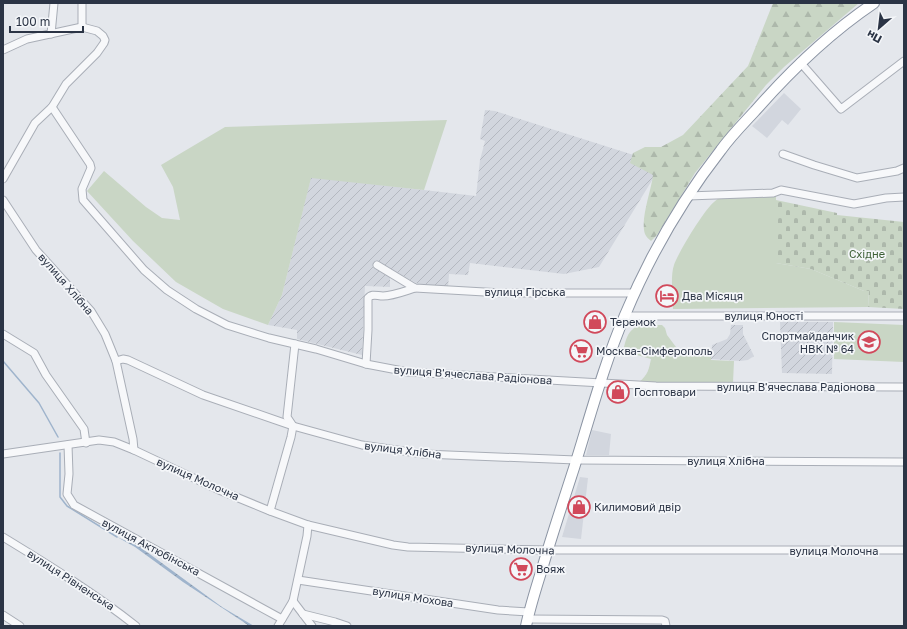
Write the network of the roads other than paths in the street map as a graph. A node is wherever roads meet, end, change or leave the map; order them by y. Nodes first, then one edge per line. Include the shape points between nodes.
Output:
1 (54, 3) edge
2 (82, 3) edge
3 (874, 3) edge
4 (82, 27) junction
5 (51, 34) junction
6 (3, 50) edge
7 (904, 61) edge
8 (800, 62) junction
9 (52, 107) junction
10 (783, 154) dead end
11 (904, 168) edge
12 (3, 178) edge
13 (688, 196) junction
14 (904, 197) edge
15 (3, 200) edge
16 (377, 266) dead end
17 (415, 288) junction
18 (634, 293) junction
19 (624, 316) junction
20 (904, 316) edge
21 (3, 334) edge
22 (295, 344) junction
23 (116, 361) junction
24 (366, 364) junction
25 (600, 382) junction
26 (904, 387) edge
27 (293, 426) junction
28 (86, 443) junction
29 (68, 445) junction
30 (134, 450) junction
31 (3, 454) edge
32 (576, 460) junction
33 (904, 462) edge
34 (270, 511) junction
35 (308, 525) junction
36 (3, 537) edge
37 (547, 550) junction
38 (904, 550) edge
39 (298, 580) junction
40 (293, 601) junction
41 (303, 614) junction
42 (3, 615) edge
43 (282, 619) junction
44 (528, 619) edge
45 (20, 626) edge
46 (136, 626) edge
47 (278, 626) edge
48 (312, 626) edge
49 (347, 626) edge
50 (666, 626) edge

1 - 5 street
2 - 4 street
3 - 8 highway
4 - 5 street
4 - 9 street via 97,31 103,36 104,43 66,84
5 - 6 street via 27,39
7 - 8 street via 841,109
8 - 13 highway via 721,149
9 - 12 street via 35,123
9 - 22 street, вулиця В'ячеслава Радіонова via 90,164 91,168 82,189 83,200 144,270 167,290 227,325
10 - 11 street via 857,178
13 - 14 street via 773,193 781,190 854,204
13 - 18 highway
15 - 23 street, вулиця Хлібна via 36,250 91,310
16 - 17 street, вулиця Гірська
17 - 18 street, вулиця Гірська via 502,293
17 - 24 street, вулиця Гірська via 387,296 369,296
18 - 19 highway
19 - 20 street, вулиця Юності
19 - 25 highway
21 - 28 street via 34,354 84,429
22 - 24 street, вулиця В'ячеслава Радіонова
22 - 27 street via 287,417
23 - 27 street, вулиця Хлібна via 128,360 203,395
23 - 30 street
24 - 25 street, вулиця В'ячеслава Радіонова via 408,372
25 - 26 street, вулиця В'ячеслава Радіонова via 656,386
25 - 32 highway
27 - 32 street, вулиця Хлібна via 362,445 424,454
27 - 34 street
28 - 29 street, вулиця Молочна
28 - 30 street, вулиця Молочна via 106,441
29 - 31 street, вулиця Молочна
29 - 43 street, вулиця Актюбінська via 67,494 74,505
30 - 34 street, вулиця Молочна
32 - 33 street, вулиця Хлібна
32 - 37 highway
34 - 35 street, вулиця Молочна
35 - 37 street, вулиця Молочна via 408,547
35 - 39 street
36 - 46 street, вулиця Рівненська via 115,609
37 - 38 street, вулиця Молочна
37 - 44 highway
39 - 40 street
39 - 44 street, вулиця Мохова via 498,610
40 - 41 street
40 - 43 street
41 - 48 street
41 - 49 street
42 - 45 street
43 - 47 street
44 - 50 street, вулиця Мохова via 662,620

